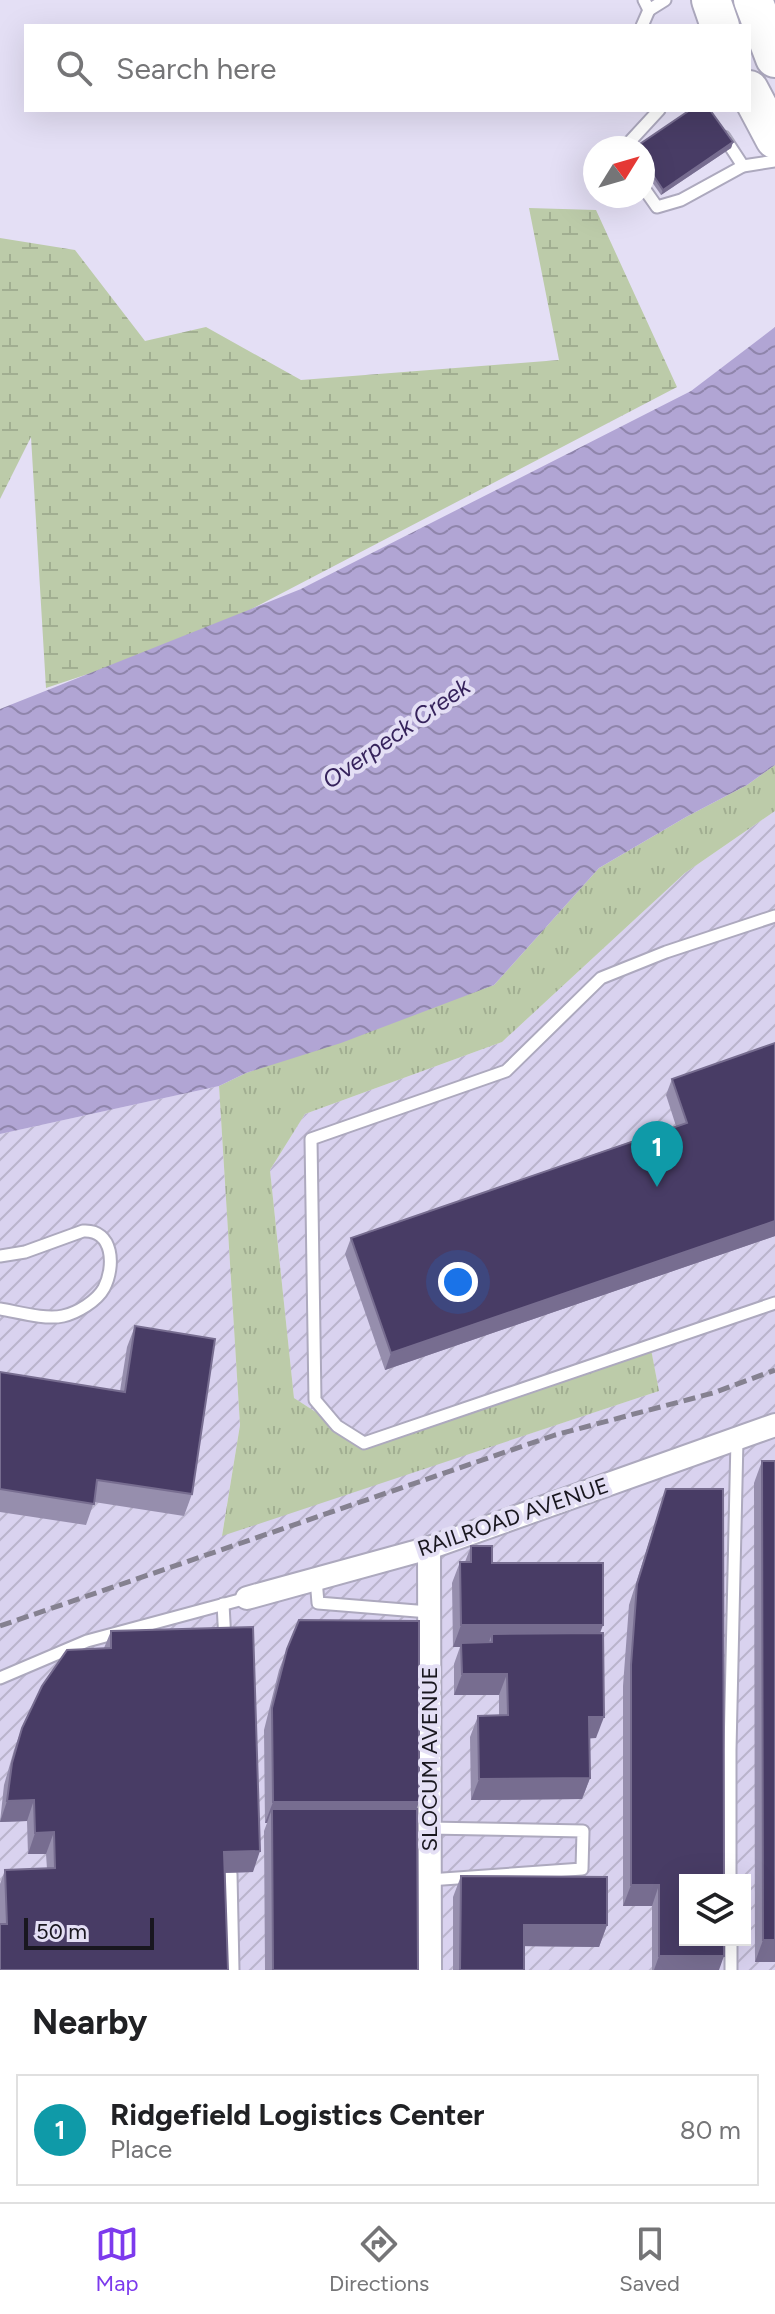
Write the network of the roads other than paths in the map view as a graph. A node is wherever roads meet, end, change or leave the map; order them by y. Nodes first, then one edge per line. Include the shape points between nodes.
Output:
1 (665, 0) edge
2 (753, 0) edge
3 (646, 5) edge
4 (775, 58) edge
5 (751, 94) edge
6 (657, 112) edge
7 (714, 121) edge
8 (635, 136) edge
9 (775, 139) edge
10 (775, 161) edge
11 (743, 166) junction
12 (655, 204) edge
13 (775, 916) edge
14 (0, 1256) edge
15 (775, 1303) edge
16 (0, 1309) edge
17 (775, 1425) edge
18 (737, 1438) junction
19 (429, 1548) junction
20 (316, 1579) junction
21 (247, 1598) joint
22 (223, 1604) junction
23 (429, 1612) junction
24 (225, 1646) edge
25 (0, 1678) edge
26 (429, 1828) junction
27 (231, 1874) dead end
28 (730, 1874) edge
29 (429, 1880) junction
30 (731, 1946) edge
31 (233, 1970) edge
32 (430, 1970) edge
33 (731, 1970) edge

1 - 3 lane
2 - 4 highway
5 - 9 highway
6 - 8 lane
7 - 11 lane
10 - 11 lane
11 - 12 lane via 681,200
13 - 15 lane via 601,978 506,1071 311,1139 315,1400 337,1426 364,1443
14 - 16 lane via 83,1231 103,1238 112,1254 103,1291 78,1311 59,1317
17 - 18 street, RAILROAD AVENUE
18 - 19 street, RAILROAD AVENUE
18 - 28 lane
19 - 20 street, RAILROAD AVENUE
19 - 23 street, SLOCUM AVENUE
20 - 21 street, RAILROAD AVENUE
20 - 23 lane via 318,1603
21 - 22 lane
22 - 24 lane
22 - 25 lane via 87,1641
23 - 26 street, SLOCUM AVENUE
26 - 29 street, SLOCUM AVENUE
26 - 29 lane via 583,1831 582,1869
27 - 31 lane
29 - 32 street, SLOCUM AVENUE
30 - 33 lane

